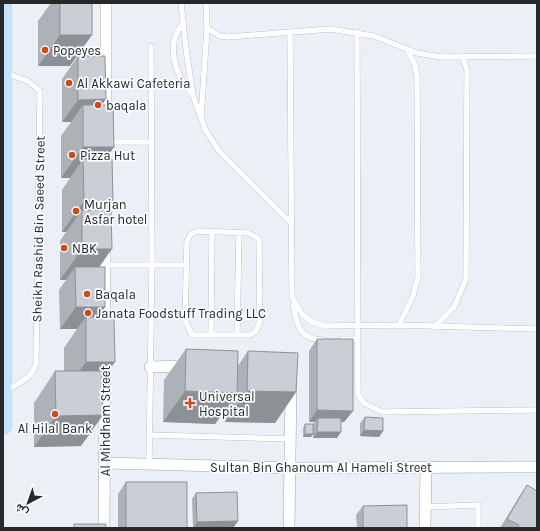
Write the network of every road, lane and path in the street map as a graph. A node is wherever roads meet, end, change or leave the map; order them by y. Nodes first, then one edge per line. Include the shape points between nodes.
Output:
1 (106, 3) edge
2 (181, 3) edge
3 (206, 3) edge
4 (4, 4) edge
5 (183, 24) junction
6 (207, 28) junction
7 (290, 32) junction
8 (357, 32) junction
9 (152, 46) dead end
10 (407, 49) junction
11 (537, 56) edge
12 (463, 58) junction
13 (3, 72) edge
14 (193, 96) junction
15 (200, 120) junction
16 (106, 138) joint
17 (151, 142) junction
18 (291, 223) junction
19 (212, 232) junction
20 (239, 233) junction
21 (105, 234) edge
22 (185, 264) junction
23 (105, 265) junction
24 (152, 265) junction
25 (292, 297) junction
26 (399, 325) junction
27 (359, 326) junction
28 (434, 328) junction
29 (537, 329) edge
30 (211, 335) junction
31 (237, 335) junction
32 (358, 339) junction
33 (331, 340) edge
34 (338, 340) edge
35 (203, 366) edge
36 (150, 367) junction
37 (291, 374) edge
38 (3, 392) edge
39 (537, 410) edge
40 (3, 426) edge
41 (149, 435) junction
42 (292, 439) junction
43 (104, 464) junction
44 (149, 465) junction
45 (426, 467) junction
46 (537, 467) edge
47 (291, 468) junction
48 (426, 506) junction
49 (104, 528) edge
50 (289, 528) edge
51 (425, 528) edge
52 (478, 528) edge

1 - 16 street
2 - 5 lane
3 - 6 lane
4 - 13 main road
5 - 14 lane
5 - 14 lane via 175,33 175,63 183,84
6 - 7 lane via 220,36 228,37
6 - 15 lane
7 - 8 lane via 330,28
7 - 18 lane
8 - 10 lane
8 - 27 lane
9 - 17 lane
10 - 12 lane via 427,55
10 - 26 lane via 417,77 418,276 413,296
11 - 12 lane
12 - 28 lane via 467,70 466,279 454,307
13 - 38 main road
13 - 38 lane, Sheikh Rashid Bin Saeed Street via 28,81 40,91 36,363 29,377
14 - 15 lane
15 - 18 lane via 219,151
16 - 17 lane
17 - 24 lane
18 - 25 lane
19 - 20 lane
19 - 22 lane via 198,231 191,234 187,241
19 - 30 lane
20 - 31 lane
20 - 31 lane via 249,233 259,239 260,321 256,331 250,335
21 - 23 street, Al Mihdham Street
22 - 24 lane
22 - 30 lane via 185,320 192,335
23 - 24 lane
23 - 43 street, Al Mihdham Street
24 - 36 lane
25 - 27 lane via 302,314 312,322 325,326
25 - 33 lane via 296,323 301,331 309,338
26 - 27 lane
26 - 28 lane
27 - 32 lane
28 - 29 lane
30 - 31 lane
32 - 34 lane
32 - 39 lane via 358,395 364,403 374,409 382,412
35 - 36 street
36 - 41 lane
37 - 42 street
38 - 40 main road
41 - 42 lane
41 - 44 lane
42 - 47 street
43 - 44 street, Sultan Bin Ghanoum Al Hameli Street
43 - 49 street, Al Mihdham Street
44 - 47 street, Sultan Bin Ghanoum Al Hameli Street
45 - 46 street, Sultan Bin Ghanoum Al Hameli Street
45 - 47 street, Sultan Bin Ghanoum Al Hameli Street
45 - 48 street
47 - 50 street
48 - 51 street
48 - 52 lane via 478,505

